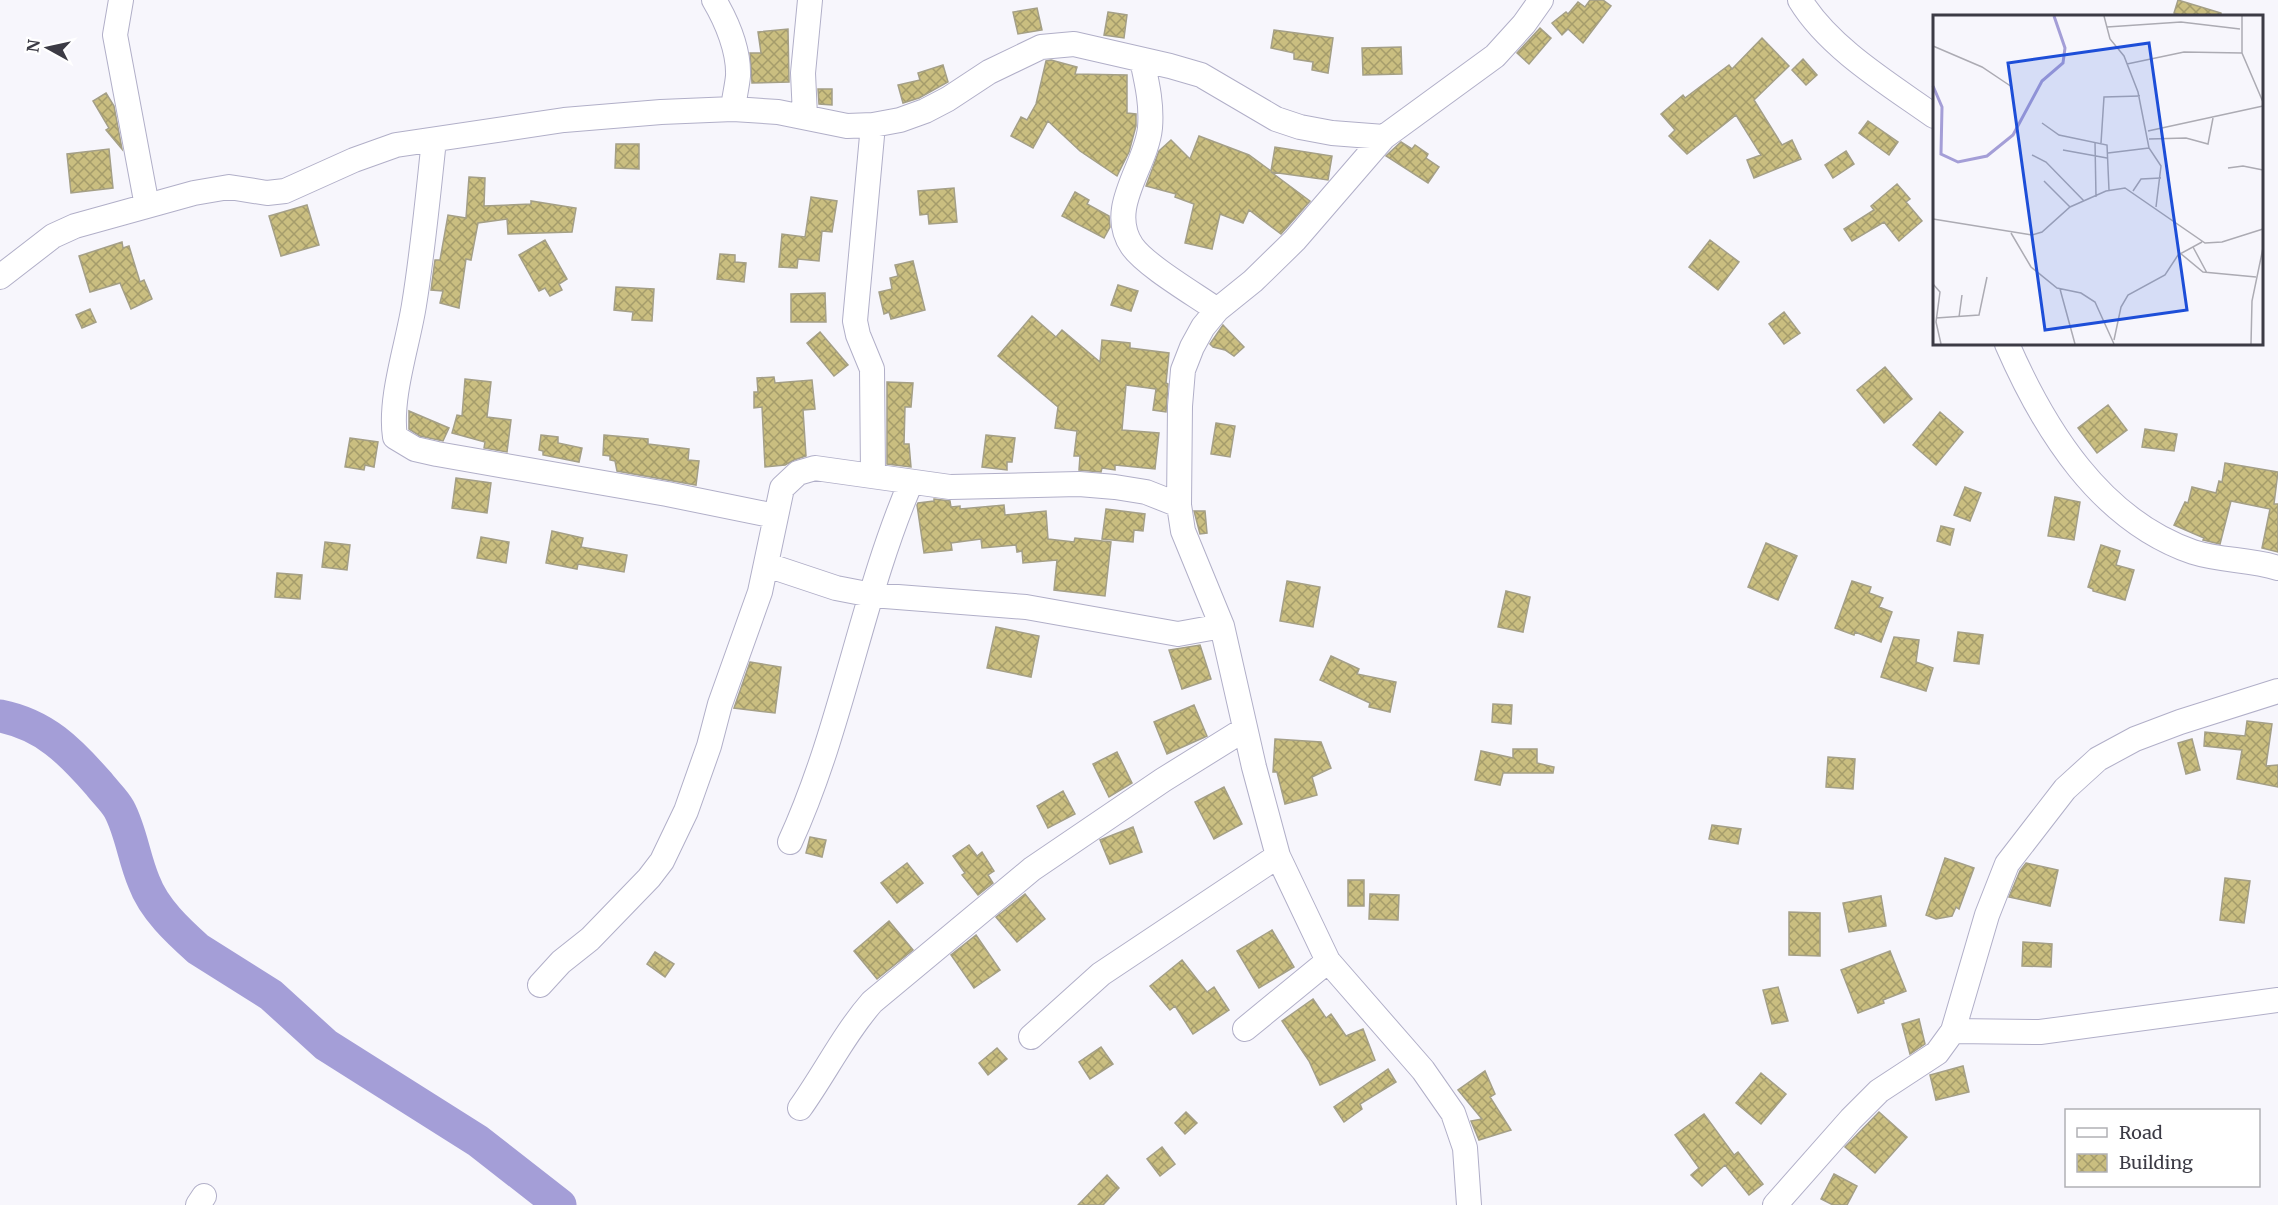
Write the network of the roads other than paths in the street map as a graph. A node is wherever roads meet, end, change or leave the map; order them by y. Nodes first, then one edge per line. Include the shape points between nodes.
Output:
1 (121, 0) edge
2 (714, 0) edge
3 (810, 0) edge
4 (1541, 0) edge
5 (1800, 0) edge
6 (1142, 60) junction
7 (733, 109) junction
8 (1933, 115) edge
9 (805, 116) junction
10 (873, 125) junction
11 (1384, 137) junction
12 (434, 140) junction
13 (147, 206) junction
14 (0, 277) edge
15 (1217, 309) junction
16 (2007, 345) edge
17 (873, 474) junction
18 (911, 482) junction
19 (1179, 505) junction
20 (775, 516) junction
21 (767, 565) junction
22 (2278, 568) edge
23 (872, 595) junction
24 (1222, 626) junction
25 (2278, 691) edge
26 (1245, 729) junction
27 (790, 842) dead end
28 (1278, 856) junction
29 (1328, 961) junction
30 (540, 985) dead end
31 (2278, 1000) edge
32 (1245, 1029) dead end
33 (1953, 1031) junction
34 (1031, 1037) dead end
35 (800, 1107) dead end
36 (1469, 1205) edge
37 (1775, 1205) edge

1 - 13 street via 115,35
2 - 7 street via 736,57 738,75
3 - 9 street via 803,73
4 - 11 street via 1495,56
5 - 8 street via 1820,27
6 - 10 street via 1074,44 1041,47 988,72 926,111
6 - 11 street via 1202,75 1276,119 1300,127
6 - 15 street via 1150,101 1149,130 1126,198 1123,227 1132,247 1151,264
7 - 9 street
7 - 12 street via 564,120
9 - 10 street via 847,126
10 - 17 street via 855,312 858,335 873,376
11 - 15 street via 1295,240
12 - 13 street via 396,145 285,191 229,188
12 - 20 street via 414,306 394,409 396,437 415,449 437,454
13 - 14 street via 53,236
15 - 19 street via 1203,327 1183,370
16 - 22 street via 2047,422 2082,473 2120,511 2165,540 2194,552
17 - 18 street
17 - 20 street via 815,468 798,473 782,488
18 - 19 street via 950,487 1097,485 1146,492
18 - 23 street via 892,526
19 - 24 street via 1183,531
20 - 21 street
21 - 23 street via 836,588
21 - 30 street via 686,811 662,861 590,939
23 - 24 street via 1026,607 1178,634
23 - 27 street via 822,761
24 - 26 street
25 - 33 street via 2135,739 2098,759 2065,789 2007,864 1987,915
26 - 28 street
26 - 35 street via 1032,869 872,1002
28 - 29 street
28 - 34 street via 1101,974
29 - 32 street
29 - 36 street via 1424,1070 1452,1113 1465,1148
31 - 33 street via 2040,1032
33 - 37 street via 1937,1053 1880,1091 1851,1119

